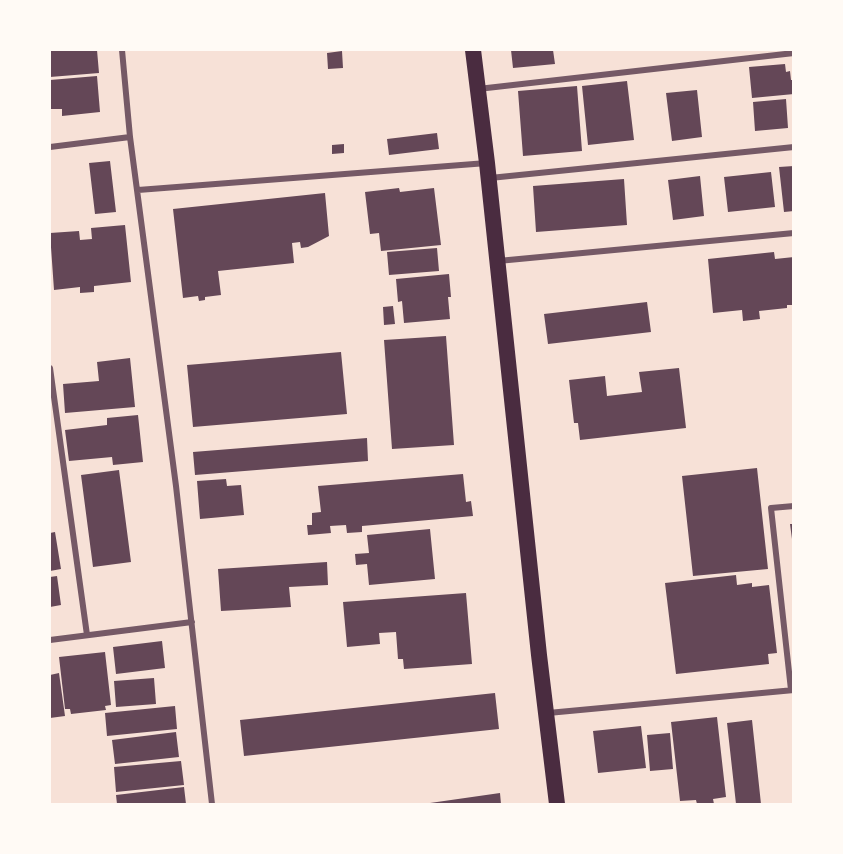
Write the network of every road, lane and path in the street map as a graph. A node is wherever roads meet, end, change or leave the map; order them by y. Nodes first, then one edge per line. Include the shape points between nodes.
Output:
1 (122, 50) edge
2 (473, 50) edge
3 (794, 53) edge
4 (478, 89) junction
5 (130, 137) junction
6 (50, 147) edge
7 (794, 147) edge
8 (488, 171) junction
9 (138, 190) junction
10 (794, 232) edge
11 (497, 261) junction
12 (50, 368) edge
13 (794, 506) edge
14 (192, 622) junction
15 (87, 635) junction
16 (50, 640) edge
17 (792, 690) edge
18 (547, 713) junction
19 (212, 804) edge
20 (557, 804) edge

1 - 5 street
2 - 4 highway
3 - 4 street
4 - 8 highway
5 - 6 street
5 - 9 street
7 - 8 street
8 - 9 street
8 - 11 highway
9 - 14 street
10 - 11 street
11 - 18 highway
12 - 15 street
13 - 17 street via 771,508
14 - 15 street
14 - 19 street
15 - 16 street
17 - 18 street
18 - 20 highway

